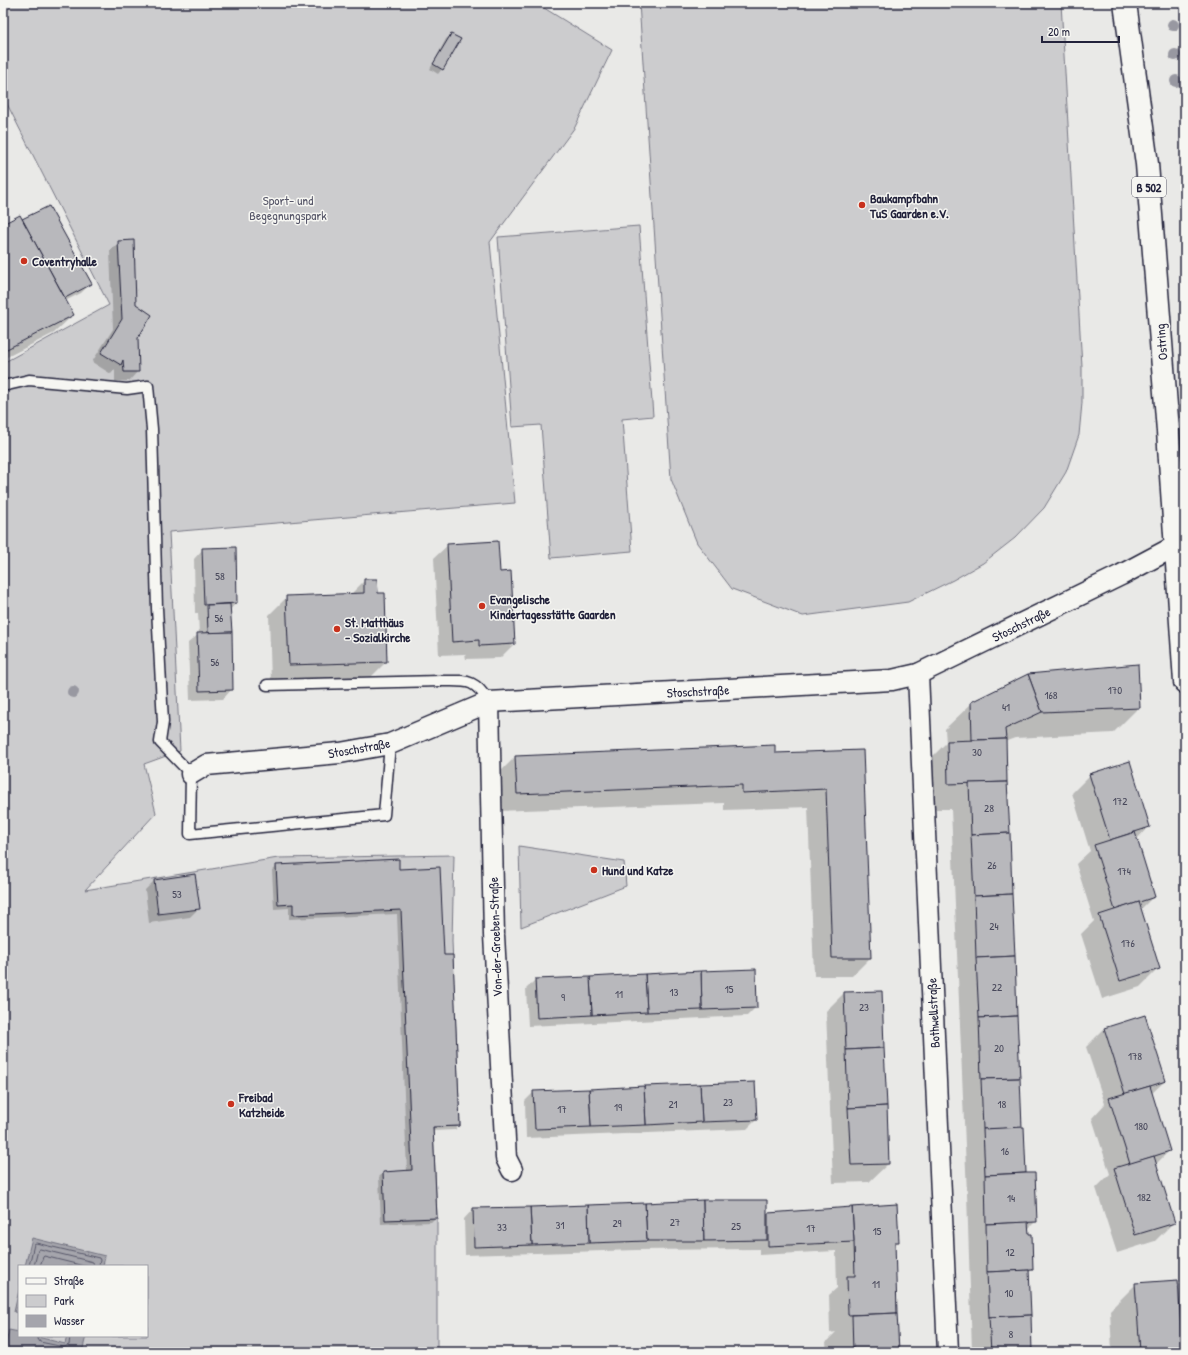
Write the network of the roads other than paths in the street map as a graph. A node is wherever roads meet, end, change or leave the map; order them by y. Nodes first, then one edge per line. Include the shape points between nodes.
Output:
1 (1125, 3) edge
2 (3, 386) edge
3 (1181, 543) edge
4 (918, 674) junction
5 (1185, 682) edge
6 (267, 685) dead end
7 (489, 702) junction
8 (390, 744) junction
9 (191, 774) junction
10 (512, 1170) dead end
11 (948, 1352) edge

1 - 3 main road, Ostring / B 502 via 1147,164
2 - 9 lane via 30,380 127,389 148,386 152,429 163,722 160,742
3 - 4 street, Stoschstraße via 1121,576
3 - 5 main road, Ostring / B 502
4 - 7 street, Stoschstraße via 892,680
4 - 11 street, Bothwellstraße
6 - 7 lane via 468,681 481,689
7 - 8 street, Stoschstraße
7 - 10 street, Von-der-Groeben-Straße via 494,935 506,1158
8 - 9 street, Stoschstraße via 340,753 206,765
8 - 9 lane via 384,815 190,834

